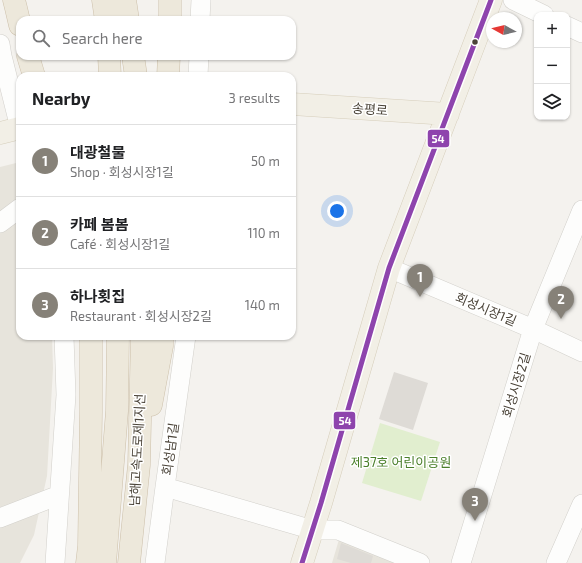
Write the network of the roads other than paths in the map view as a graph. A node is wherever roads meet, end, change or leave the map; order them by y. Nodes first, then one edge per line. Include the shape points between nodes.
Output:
1 (14, 0) edge
2 (104, 0) edge
3 (125, 0) edge
4 (170, 0) edge
5 (201, 0) edge
6 (492, 0) edge
7 (513, 0) edge
8 (538, 12) edge
9 (18, 16) edge
10 (106, 16) edge
11 (127, 16) edge
12 (170, 16) edge
13 (200, 16) edge
14 (570, 27) edge
15 (582, 33) edge
16 (0, 44) edge
17 (29, 60) edge
18 (109, 60) edge
19 (134, 60) edge
20 (169, 60) edge
21 (199, 60) edge
22 (33, 72) edge
23 (110, 72) edge
24 (135, 72) edge
25 (168, 72) edge
26 (198, 72) edge
27 (296, 104) edge
28 (16, 112) edge
29 (448, 114) junction
30 (16, 129) edge
31 (0, 133) edge
32 (582, 210) edge
33 (16, 211) edge
34 (0, 223) edge
35 (389, 268) junction
36 (533, 329) junction
37 (64, 340) edge
38 (91, 340) edge
39 (118, 340) edge
40 (142, 340) edge
41 (162, 340) edge
42 (185, 340) edge
43 (582, 352) edge
44 (139, 465) junction
45 (165, 487) junction
46 (59, 495) junction
47 (582, 504) edge
48 (0, 518) edge
49 (313, 530) junction
50 (55, 563) edge
51 (87, 563) edge
52 (105, 563) edge
53 (129, 563) edge
54 (155, 563) edge
55 (302, 563) edge
56 (420, 563) edge
57 (461, 563) edge
58 (556, 563) edge

1 - 9 highway
2 - 10 highway
3 - 11 highway
4 - 12 highway
5 - 13 street
6 - 29 main road
7 - 8 street
14 - 15 street
16 - 28 street
17 - 22 highway
18 - 23 highway
19 - 24 highway
20 - 25 highway
21 - 26 street
27 - 29 main road, 송평로
29 - 35 main road
30 - 31 main road
32 - 36 street, 회성시장2길
33 - 34 street
35 - 36 street, 회성시장1길
35 - 49 main road
36 - 43 street, 회성시장1길
36 - 57 street, 회성시장2길
37 - 46 street via 66,395
38 - 51 highway
39 - 52 highway, 남해고속도로제1지선 via 117,411
40 - 44 highway, 남해고속도로제1지선
41 - 44 highway
42 - 45 street, 회성남1길
44 - 53 highway, 남해고속도로제1지선
45 - 49 street
45 - 54 street, 회성남1길
46 - 48 street
46 - 50 street
47 - 58 street
49 - 55 main road
49 - 56 street via 338,530

